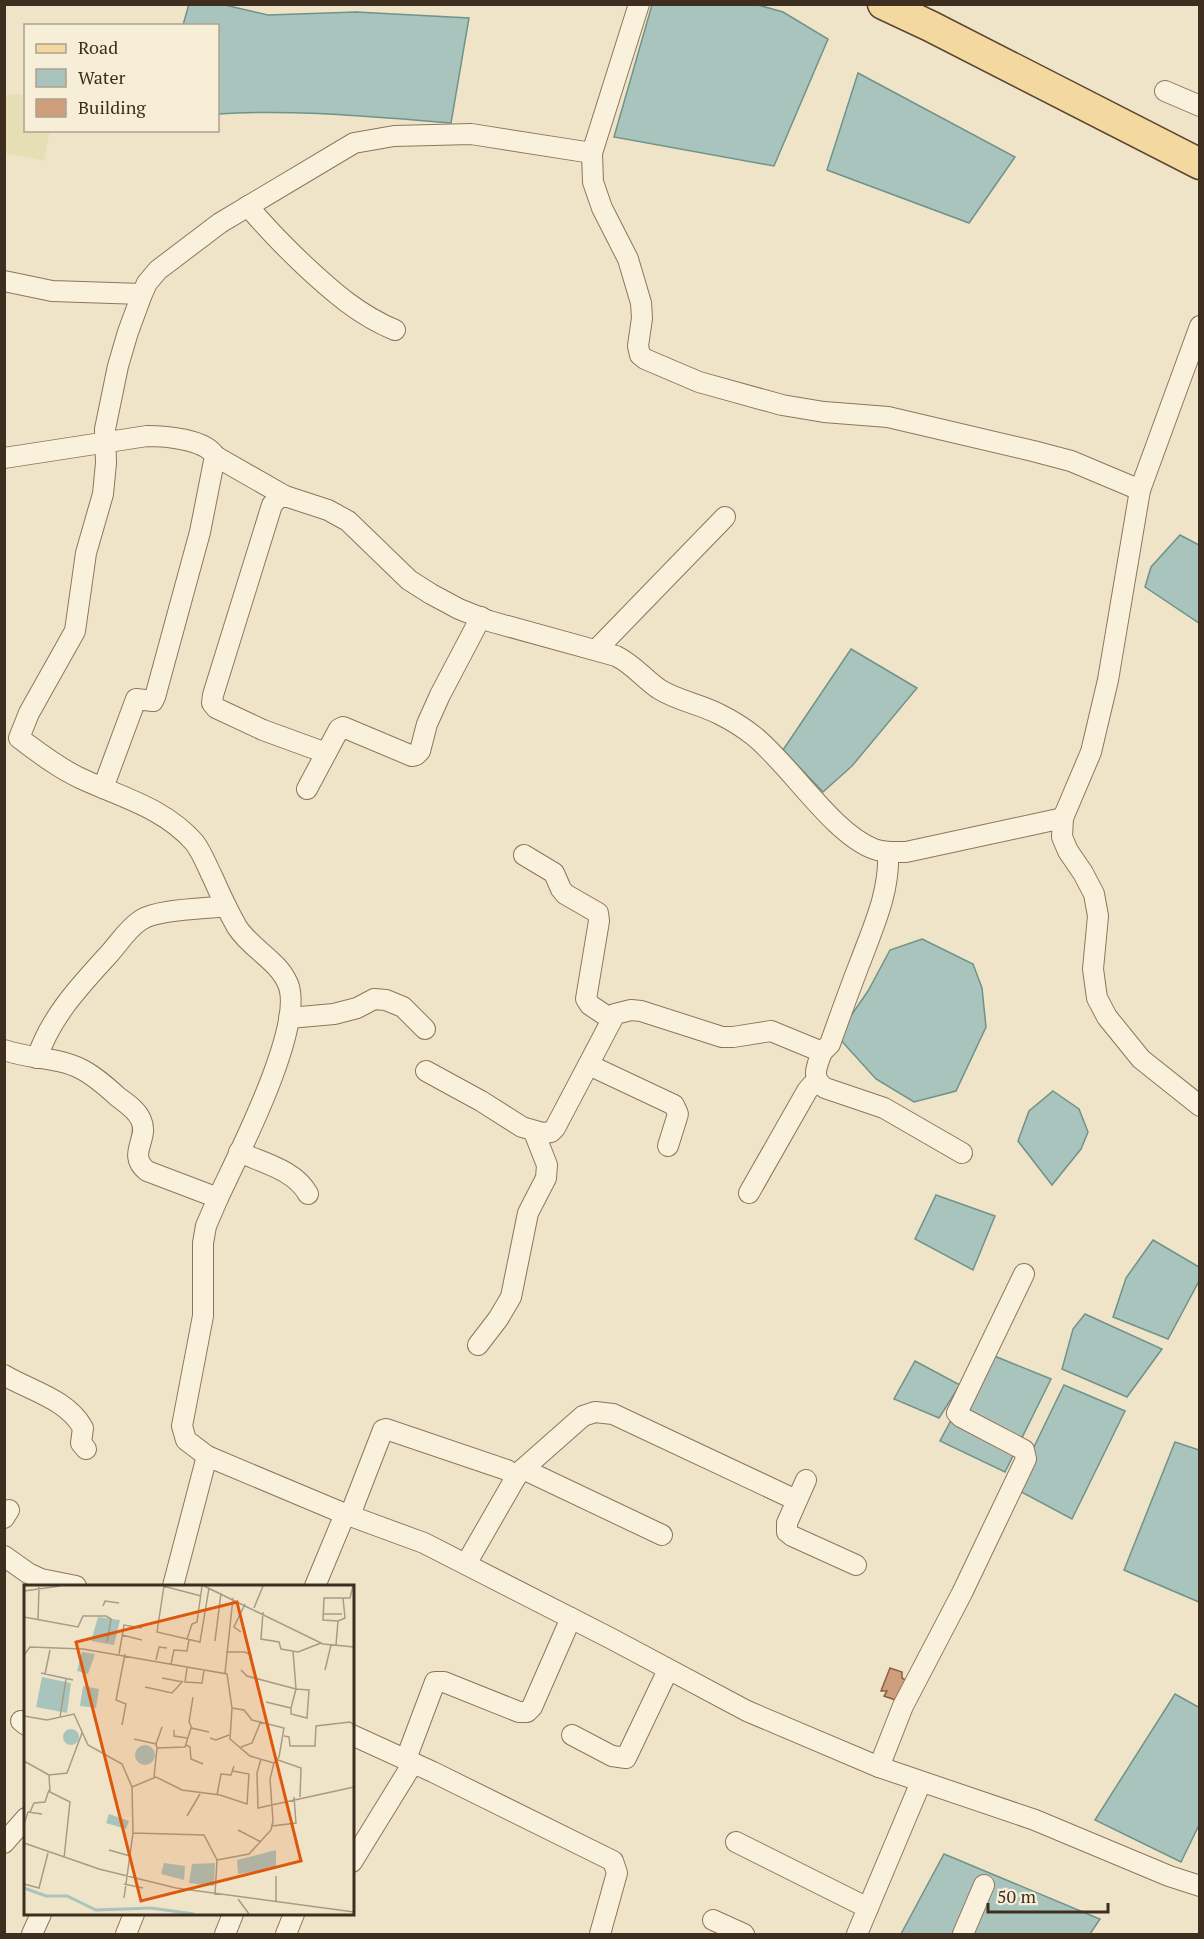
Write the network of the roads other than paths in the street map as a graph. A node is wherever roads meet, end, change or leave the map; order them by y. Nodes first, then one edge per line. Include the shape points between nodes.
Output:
1 (639, 4) edge
2 (883, 4) edge
3 (1165, 91) dead end
4 (1200, 106) edge
5 (592, 153) junction
6 (1200, 164) edge
7 (248, 206) junction
8 (4, 281) edge
9 (142, 294) junction
10 (395, 330) dead end
11 (1198, 332) edge
12 (105, 442) junction
13 (215, 456) junction
14 (4, 458) edge
15 (1140, 490) junction
16 (285, 496) junction
17 (725, 517) dead end
18 (481, 617) junction
19 (597, 649) junction
20 (12, 739) edge
21 (326, 753) junction
22 (103, 788) junction
23 (307, 789) dead end
24 (1063, 818) junction
25 (888, 852) junction
26 (524, 855) dead end
27 (226, 906) junction
28 (289, 1018) junction
29 (611, 1019) junction
30 (426, 1029) dead end
31 (4, 1050) edge
32 (822, 1052) junction
33 (37, 1058) junction
34 (589, 1065) junction
35 (426, 1071) dead end
36 (819, 1084) junction
37 (1200, 1106) edge
38 (534, 1131) junction
39 (668, 1146) dead end
40 (239, 1152) junction
41 (962, 1153) dead end
42 (749, 1193) dead end
43 (308, 1194) dead end
44 (218, 1198) junction
45 (1023, 1274) dead end
46 (478, 1345) dead end
47 (4, 1375) edge
48 (86, 1449) dead end
49 (207, 1456) junction
50 (520, 1473) junction
51 (806, 1480) dead end
52 (796, 1500) junction
53 (347, 1515) junction
54 (662, 1535) dead end
55 (4, 1556) edge
56 (466, 1564) junction
57 (856, 1565) dead end
58 (69, 1585) edge
59 (174, 1585) edge
60 (316, 1585) edge
61 (571, 1618) junction
62 (668, 1670) junction
63 (572, 1735) dead end
64 (354, 1736) edge
65 (409, 1761) junction
66 (879, 1767) junction
67 (921, 1782) junction
68 (24, 1820) edge
69 (736, 1842) dead end
70 (4, 1844) edge
71 (354, 1858) edge
72 (984, 1885) dead end
73 (1200, 1886) edge
74 (868, 1908) junction
75 (41, 1915) edge
76 (134, 1915) edge
77 (233, 1915) edge
78 (294, 1915) edge
79 (713, 1920) dead end
80 (32, 1935) edge
81 (126, 1935) edge
82 (225, 1935) edge
83 (286, 1935) edge
84 (600, 1935) edge
85 (744, 1935) edge
86 (857, 1935) edge
87 (963, 1935) edge

1 - 5 street
2 - 6 main road
3 - 4 street
5 - 7 street via 471,134 371,139 354,143
5 - 15 street via 593,182 628,259 641,303 638,346 645,359 699,382 782,405 888,417 1071,461
7 - 9 street via 158,270
7 - 10 street via 268,231 348,304
8 - 9 street via 52,291
9 - 12 street via 118,366
11 - 15 street
12 - 13 street via 166,436 203,446
12 - 14 street
12 - 20 street via 103,494 86,554 75,631
13 - 16 street
13 - 22 street via 197,543 156,697 153,701 136,699
15 - 24 street via 1108,680 1090,752
16 - 18 street via 340,516 409,580
16 - 21 street via 272,505 212,703 263,730
17 - 19 street
18 - 19 street
18 - 21 street via 440,695 416,755 343,727
19 - 25 street via 626,660 666,693 740,726 788,769 852,837
20 - 22 street via 76,777
21 - 23 street
22 - 27 street via 165,816 180,828 196,844
24 - 25 street via 918,850
24 - 37 street via 1062,837 1094,894 1098,916 1094,969 1097,998 1107,1017 1141,1059
25 - 32 street via 887,886 880,910 830,1044
26 - 29 street via 554,873 566,894 598,913 586,999
27 - 28 street via 244,937 271,960 289,986
27 - 33 street via 158,914 141,920 57,1016 44,1036
28 - 30 street via 334,1014 374,999 387,1000 403,1007
28 - 40 street via 276,1068
29 - 32 street via 631,1010 722,1037 771,1031
29 - 34 street
31 - 33 street
32 - 36 street via 815,1070
33 - 44 street via 81,1069 135,1112 142,1121 143,1132 137,1159 147,1171
34 - 38 street via 555,1128 550,1132
34 - 39 street via 674,1105 678,1114
35 - 38 street
36 - 41 street via 884,1108
36 - 42 street via 807,1091
38 - 46 street via 547,1165 546,1178 528,1213 511,1297
40 - 43 street via 295,1176
40 - 44 street
44 - 49 street via 203,1244 203,1316 182,1426 186,1440
45 - 66 street via 957,1413 1024,1450 1026,1460 903,1706
47 - 48 street via 69,1410 83,1428 81,1443
49 - 53 street
49 - 59 street
50 - 52 street via 583,1416 595,1412 613,1414
50 - 53 street via 386,1429
50 - 54 street
50 - 56 street
51 - 52 street
52 - 57 street via 787,1523 788,1532
53 - 56 street via 424,1543
53 - 60 street
55 - 58 street via 28,1573
56 - 61 street
61 - 62 street
61 - 65 street via 527,1712 435,1682
62 - 63 street via 626,1758 612,1756
62 - 66 street via 747,1711
64 - 65 street
65 - 71 street
65 - 84 street via 613,1861 617,1873
66 - 67 street
67 - 73 street via 1035,1820
67 - 74 street
68 - 70 street
69 - 74 street
72 - 87 street
74 - 86 street
75 - 80 street
76 - 81 street
77 - 82 street
78 - 83 street
79 - 85 street

